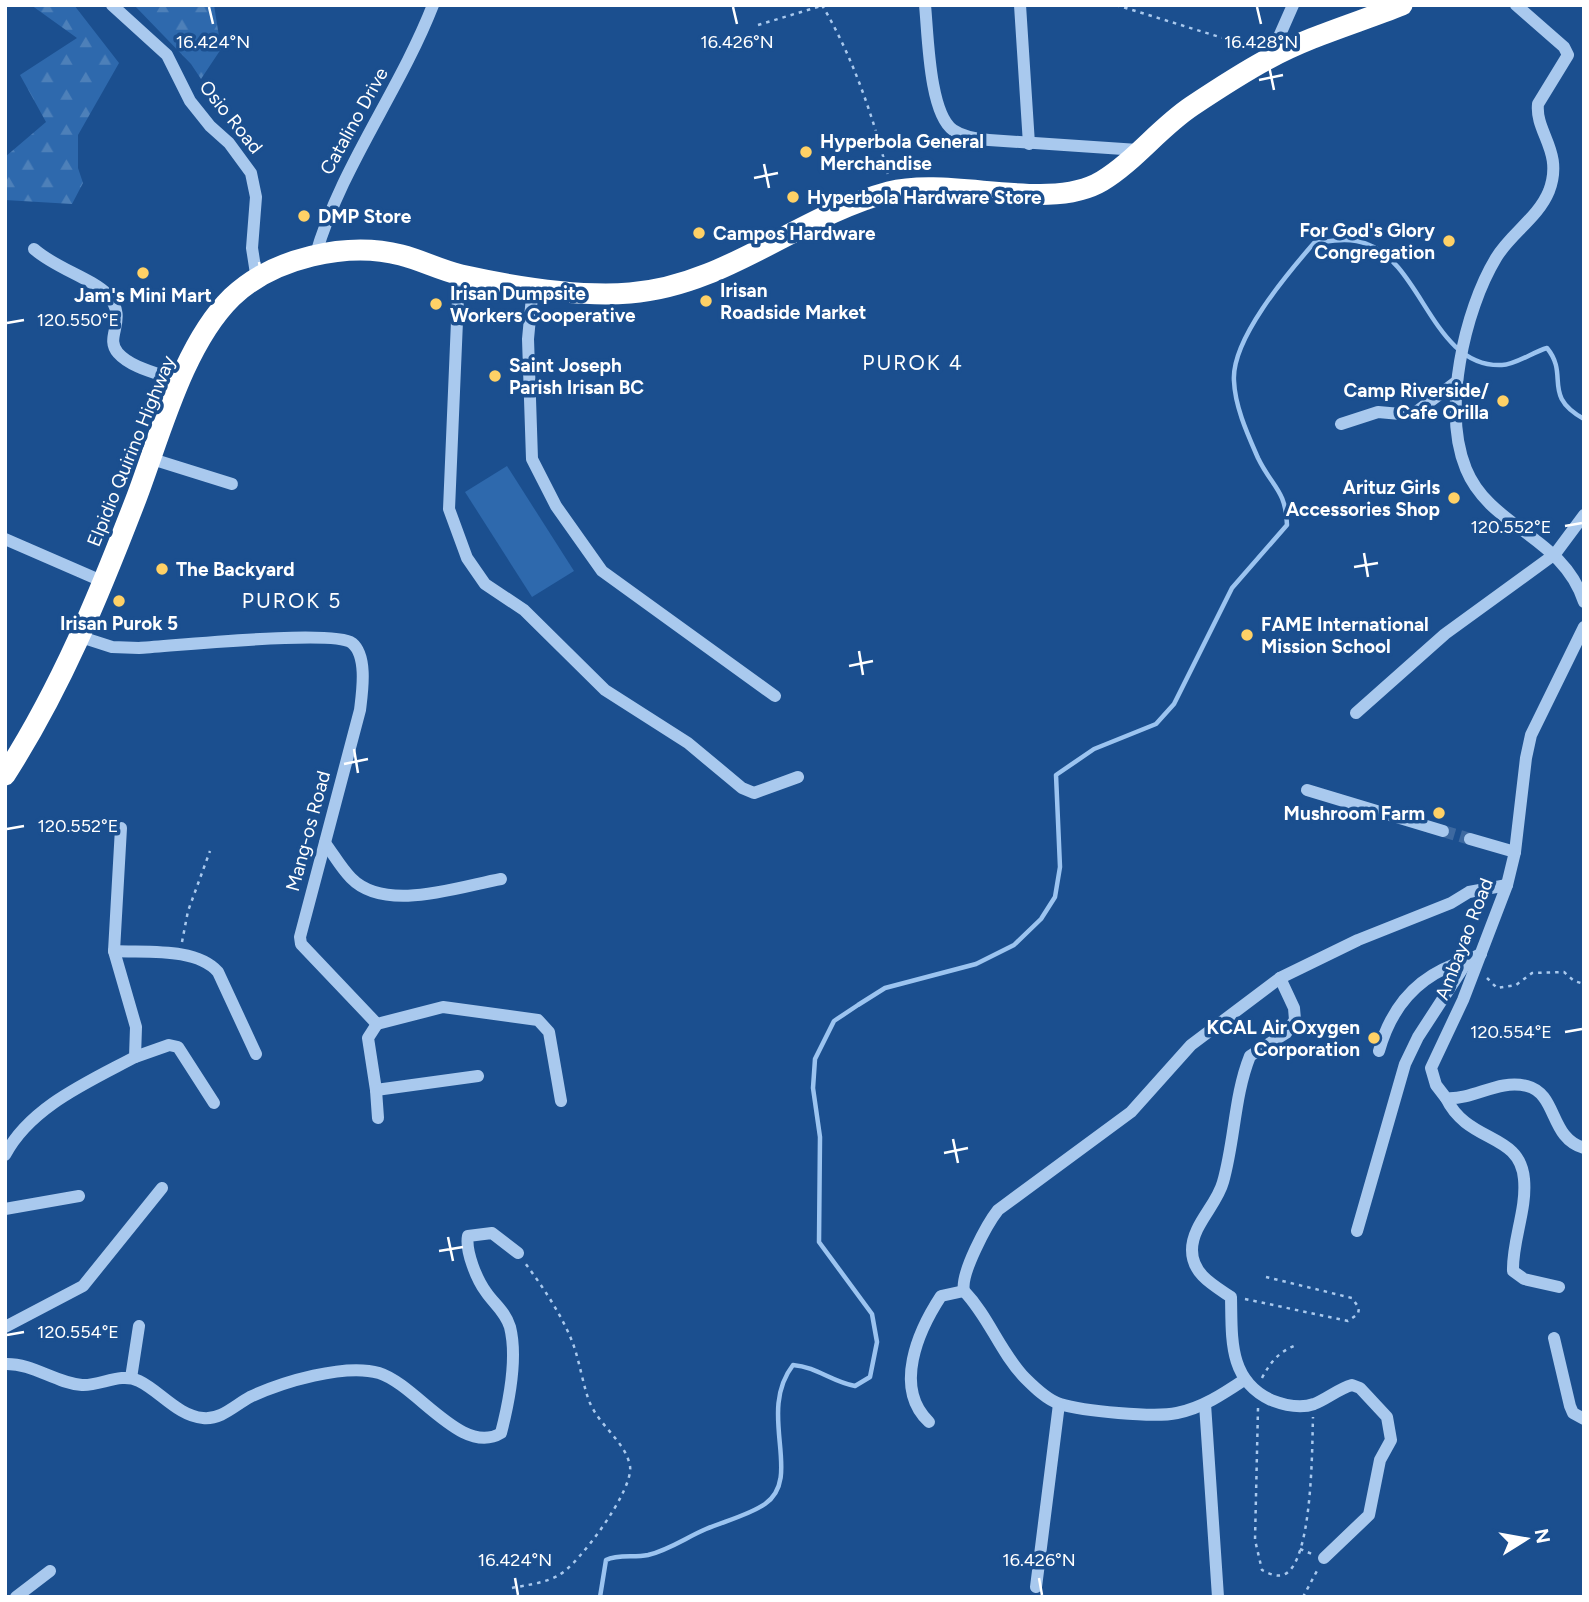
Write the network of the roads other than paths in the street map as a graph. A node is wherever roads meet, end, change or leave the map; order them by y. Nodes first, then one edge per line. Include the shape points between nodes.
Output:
1 (112, 5) edge
2 (433, 5) edge
3 (925, 5) edge
4 (1020, 5) edge
5 (1293, 5) edge
6 (1402, 5) edge
7 (1516, 5) edge
8 (1270, 55) junction
9 (1029, 144) junction
10 (1138, 150) junction
11 (34, 249) dead end
12 (315, 257) junction
13 (459, 274) junction
14 (257, 280) junction
15 (533, 286) junction
16 (181, 382) junction
17 (1456, 382) junction
18 (1341, 424) dead end
19 (152, 459) junction
20 (232, 484) dead end
21 (1584, 515) edge
22 (5, 540) edge
23 (1555, 554) junction
24 (104, 582) junction
25 (1584, 602) edge
26 (1584, 626) edge
27 (81, 637) junction
28 (775, 696) dead end
29 (1356, 713) dead end
30 (5, 775) edge
31 (798, 777) dead end
32 (1307, 790) dead end
33 (121, 828) dead end
34 (1443, 831) tunnel mouth
35 (1470, 839) tunnel mouth
36 (325, 843) junction
37 (1516, 852) junction
38 (501, 879) dead end
39 (1507, 885) junction
40 (114, 951) junction
41 (1481, 954) junction
42 (1468, 960) junction
43 (1280, 978) junction
44 (377, 1024) junction
45 (1378, 1051) dead end
46 (256, 1054) dead end
47 (135, 1057) junction
48 (478, 1076) dead end
49 (376, 1090) junction
50 (1447, 1098) junction
51 (561, 1101) dead end
52 (214, 1103) dead end
53 (378, 1118) dead end
54 (1584, 1148) edge
55 (5, 1156) edge
56 (162, 1188) dead end
57 (79, 1196) dead end
58 (5, 1209) edge
59 (1357, 1231) dead end
60 (518, 1253) road end
61 (1559, 1287) dead end
62 (964, 1291) junction
63 (139, 1326) dead end
64 (5, 1327) edge
65 (1554, 1338) dead end
66 (5, 1364) edge
67 (131, 1378) junction
68 (1244, 1380) junction
69 (1059, 1404) junction
70 (1205, 1404) junction
71 (1584, 1419) edge
72 (929, 1422) dead end
73 (1324, 1559) road end
74 (50, 1571) dead end
75 (1036, 1587) dead end
76 (16, 1597) edge
77 (1218, 1597) edge

1 - 14 street, Osio Road via 167,55 190,101 251,173 256,197 252,248
2 - 12 street, Catalino Drive via 387,104 337,192
3 - 9 street via 943,120 970,138
4 - 9 street
5 - 8 street
6 - 8 highway, Elpidio Quirino Highway
7 - 17 street via 1568,55 1538,104 1537,114 1552,150 1552,178 1536,211 1496,258 1464,341
8 - 10 highway, Elpidio Quirino Highway via 1187,109
9 - 10 street
10 - 15 highway, Elpidio Quirino Highway via 1102,181 1082,190 1049,194 927,188 891,191 842,209 723,268 637,293 599,295
11 - 16 street via 48,262 103,290 113,301 119,319 114,331 116,352 128,362
12 - 13 highway, Elpidio Quirino Highway via 338,251 375,251
12 - 14 highway, Elpidio Quirino Highway
13 - 15 highway, Elpidio Quirino Highway
13 - 31 street via 449,509 467,558 485,584 524,610 605,690 688,743 742,789 754,793
14 - 16 highway, Elpidio Quirino Highway via 233,296 214,320
15 - 28 street via 528,340 532,459 555,506 601,570
16 - 19 highway, Elpidio Quirino Highway
17 - 18 street via 1412,415 1378,412
17 - 23 street via 1463,455 1474,487 1491,506
19 - 20 street
19 - 24 highway, Elpidio Quirino Highway
21 - 23 street
22 - 24 street
23 - 25 street via 1571,571
23 - 29 street via 1445,634
24 - 27 highway, Elpidio Quirino Highway
26 - 37 street, Ambayao Road via 1531,735
27 - 30 highway, Elpidio Quirino Highway via 52,697
27 - 36 street, Mang-os Road via 112,647 139,648 309,636 340,638 353,644 363,682 360,710
32 - 34 street
33 - 40 street
35 - 37 street
36 - 38 street via 358,884 390,897 412,897
36 - 44 street, Mang-os Road via 301,944
37 - 39 street, Ambayao Road
39 - 41 street, Ambayao Road
39 - 43 street via 1469,892
40 - 46 street via 210,962
40 - 47 street via 136,1027
41 - 42 street
41 - 50 street, Ambayao Road via 1431,1069
42 - 45 street via 1447,966 1410,992 1386,1023
42 - 59 street via 1405,1064
43 - 62 street via 1191,1045 1130,1112 998,1210 984,1229 963,1281
43 - 68 street via 1295,1020 1286,1033 1250,1056 1223,1183 1195,1233 1192,1248 1204,1279 1231,1297 1235,1363
44 - 49 street via 368,1038
44 - 51 street via 443,1007 538,1020 550,1032
47 - 52 street via 169,1045 178,1047
47 - 55 street via 72,1091 20,1129
48 - 49 street
49 - 53 street
50 - 54 street via 1463,1099 1506,1084 1530,1087 1547,1102 1564,1138
50 - 61 street via 1454,1114 1474,1131 1513,1149 1519,1158 1525,1181 1513,1271 1524,1279
56 - 64 street via 83,1286
57 - 58 street
60 - 67 street via 492,1233 468,1236 474,1267 486,1293 499,1304 510,1326 513,1359 505,1418 501,1433 493,1438 455,1429 398,1382 361,1370 296,1382 251,1397 215,1418 201,1419
62 - 69 street via 981,1309 1006,1355 1025,1378
62 - 72 street via 941,1296 914,1353 911,1389 919,1413
63 - 67 street
65 - 71 street via 1570,1406
66 - 67 street via 30,1367 78,1385
68 - 70 street
68 - 73 street via 1259,1394 1297,1406 1313,1404 1352,1385 1387,1417 1391,1440 1380,1460 1369,1515
69 - 70 street via 1158,1415
69 - 75 street
70 - 77 street
74 - 76 street

